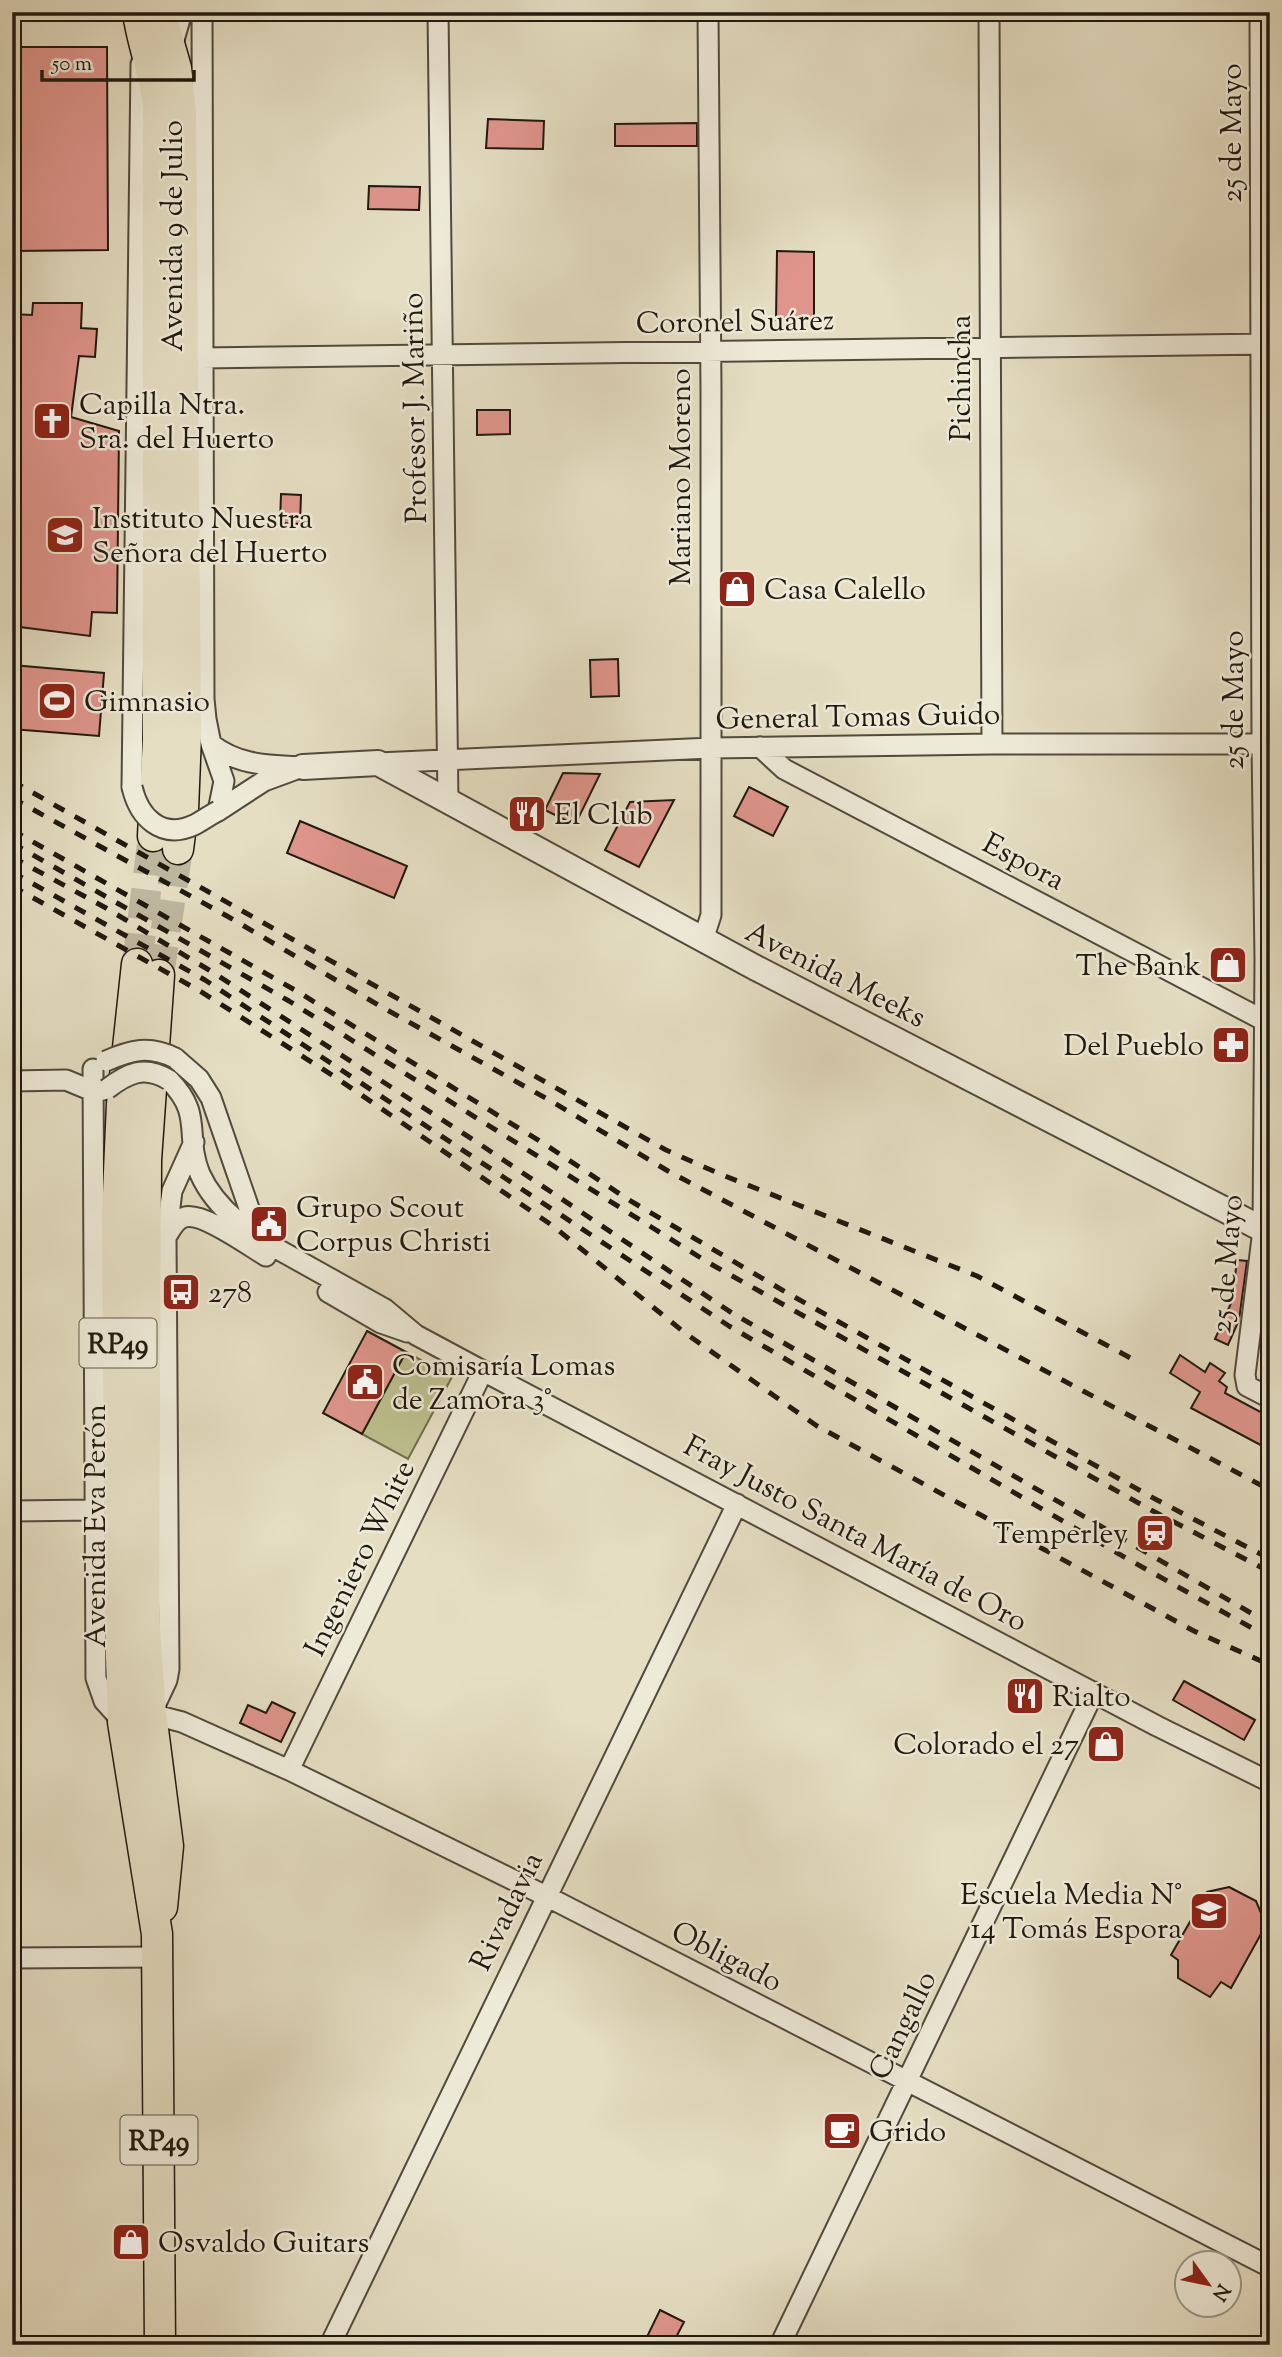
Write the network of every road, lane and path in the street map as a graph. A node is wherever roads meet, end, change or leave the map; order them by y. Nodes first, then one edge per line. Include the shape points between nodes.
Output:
1 (160, 12) edge
2 (182, 12) edge
3 (202, 12) edge
4 (438, 12) edge
5 (708, 12) edge
6 (989, 12) edge
7 (1260, 12) edge
8 (139, 25) edge
9 (172, 48) junction
10 (1265, 344) edge
11 (989, 346) junction
12 (709, 351) junction
13 (443, 356) junction
14 (202, 358) junction
15 (211, 744) junction
16 (992, 744) junction
17 (1266, 744) edge
18 (760, 747) junction
19 (711, 748) junction
20 (447, 760) junction
21 (378, 763) junction
22 (303, 767) junction
23 (448, 803) junction
24 (218, 811) junction
25 (703, 940) junction
26 (1268, 960) edge
27 (148, 970) tunnel mouth
28 (1265, 1021) junction
29 (99, 1065) junction
30 (12, 1080) edge
31 (66, 1080) junction
32 (101, 1090) junction
33 (194, 1142) junction
34 (1266, 1232) edge
35 (166, 1238) junction
36 (257, 1244) junction
37 (483, 1371) junction
38 (1270, 1398) edge
39 (737, 1504) junction
40 (94, 1510) junction
41 (12, 1511) edge
42 (1094, 1692) junction
43 (137, 1718) junction
44 (289, 1770) junction
45 (1270, 1782) edge
46 (546, 1896) junction
47 (158, 1946) junction
48 (12, 1958) edge
49 (907, 2082) junction
50 (1270, 2267) edge
51 (160, 2345) edge
52 (330, 2345) edge
53 (780, 2345) edge

1 - 9 main road
2 - 9 street
3 - 14 street, Avenida 9 de Julio
4 - 13 street, Profesor J. Mariño
5 - 12 street, Mariano Moreno
6 - 11 street, Pichincha
7 - 10 street, 25 de Mayo
8 - 9 main road via 158,105 158,739 165,842 185,778 186,708 181,111
8 - 24 street, Avenida 9 de Julio, bridge via 132,788 143,815 164,828 186,828
10 - 11 street, Coronel Suárez
10 - 17 street, 25 de Mayo
11 - 12 street, Coronel Suárez
11 - 16 street, Pichincha
12 - 13 street, Coronel Suárez
12 - 19 street, Mariano Moreno
13 - 14 street, Coronel Suárez
13 - 20 street, Profesor J. Mariño
14 - 15 street, Avenida 9 de Julio via 204,699
15 - 22 street via 237,760
15 - 24 street, Avenida 9 de Julio via 225,781
16 - 17 street, General Tomas Guido
16 - 18 street, General Tomas Guido
17 - 26 street, 25 de Mayo
18 - 19 street, General Tomas Guido
18 - 28 street, Espora via 784,769
19 - 20 street, General Tomas Guido
19 - 25 street, Mariano Moreno via 711,915
20 - 21 street, General Tomas Guido
20 - 23 street, Profesor J. Mariño
21 - 22 street
21 - 23 street, Avenida Meeks
22 - 24 street via 264,781
23 - 25 street, Avenida Meeks
25 - 34 street, Avenida Meeks
26 - 28 street, 25 de Mayo
27 - 43 main road, RP49 via 144,1614
28 - 34 street, 25 de Mayo
29 - 31 street
29 - 32 street, Avenida Eva Perón
29 - 36 street, bridge via 137,1049 152,1049 175,1058 199,1079 211,1098
30 - 31 street
31 - 32 street
32 - 33 street, bridge via 133,1072 149,1071 169,1080 189,1107
32 - 40 street, Avenida Eva Perón
33 - 35 street via 172,1191
33 - 36 street via 201,1175 211,1194
34 - 38 street, 25 de Mayo via 1245,1375 1247,1386
35 - 36 street, Fray Justo Santa María de Oro via 178,1220 194,1216
35 - 43 street via 169,1669 167,1680
36 - 37 street, Fray Justo Santa María de Oro via 385,1309 416,1335
37 - 39 street, Fray Justo Santa María de Oro
37 - 44 street, Ingeniero White
39 - 42 street, Fray Justo Santa María de Oro
39 - 46 street, Rivadavia
40 - 41 street
40 - 43 street, Avenida Eva Perón via 96,1678 104,1701
42 - 45 street, Fray Justo Santa María de Oro
42 - 49 street, Cangallo
43 - 44 street, Obligado via 182,1722
43 - 47 main road, RP49 via 168,1846
44 - 46 street, Obligado
46 - 49 street, Obligado
46 - 52 street, Rivadavia
47 - 48 street
47 - 51 main road, RP49
49 - 50 street, Obligado
49 - 53 street, Cangallo

